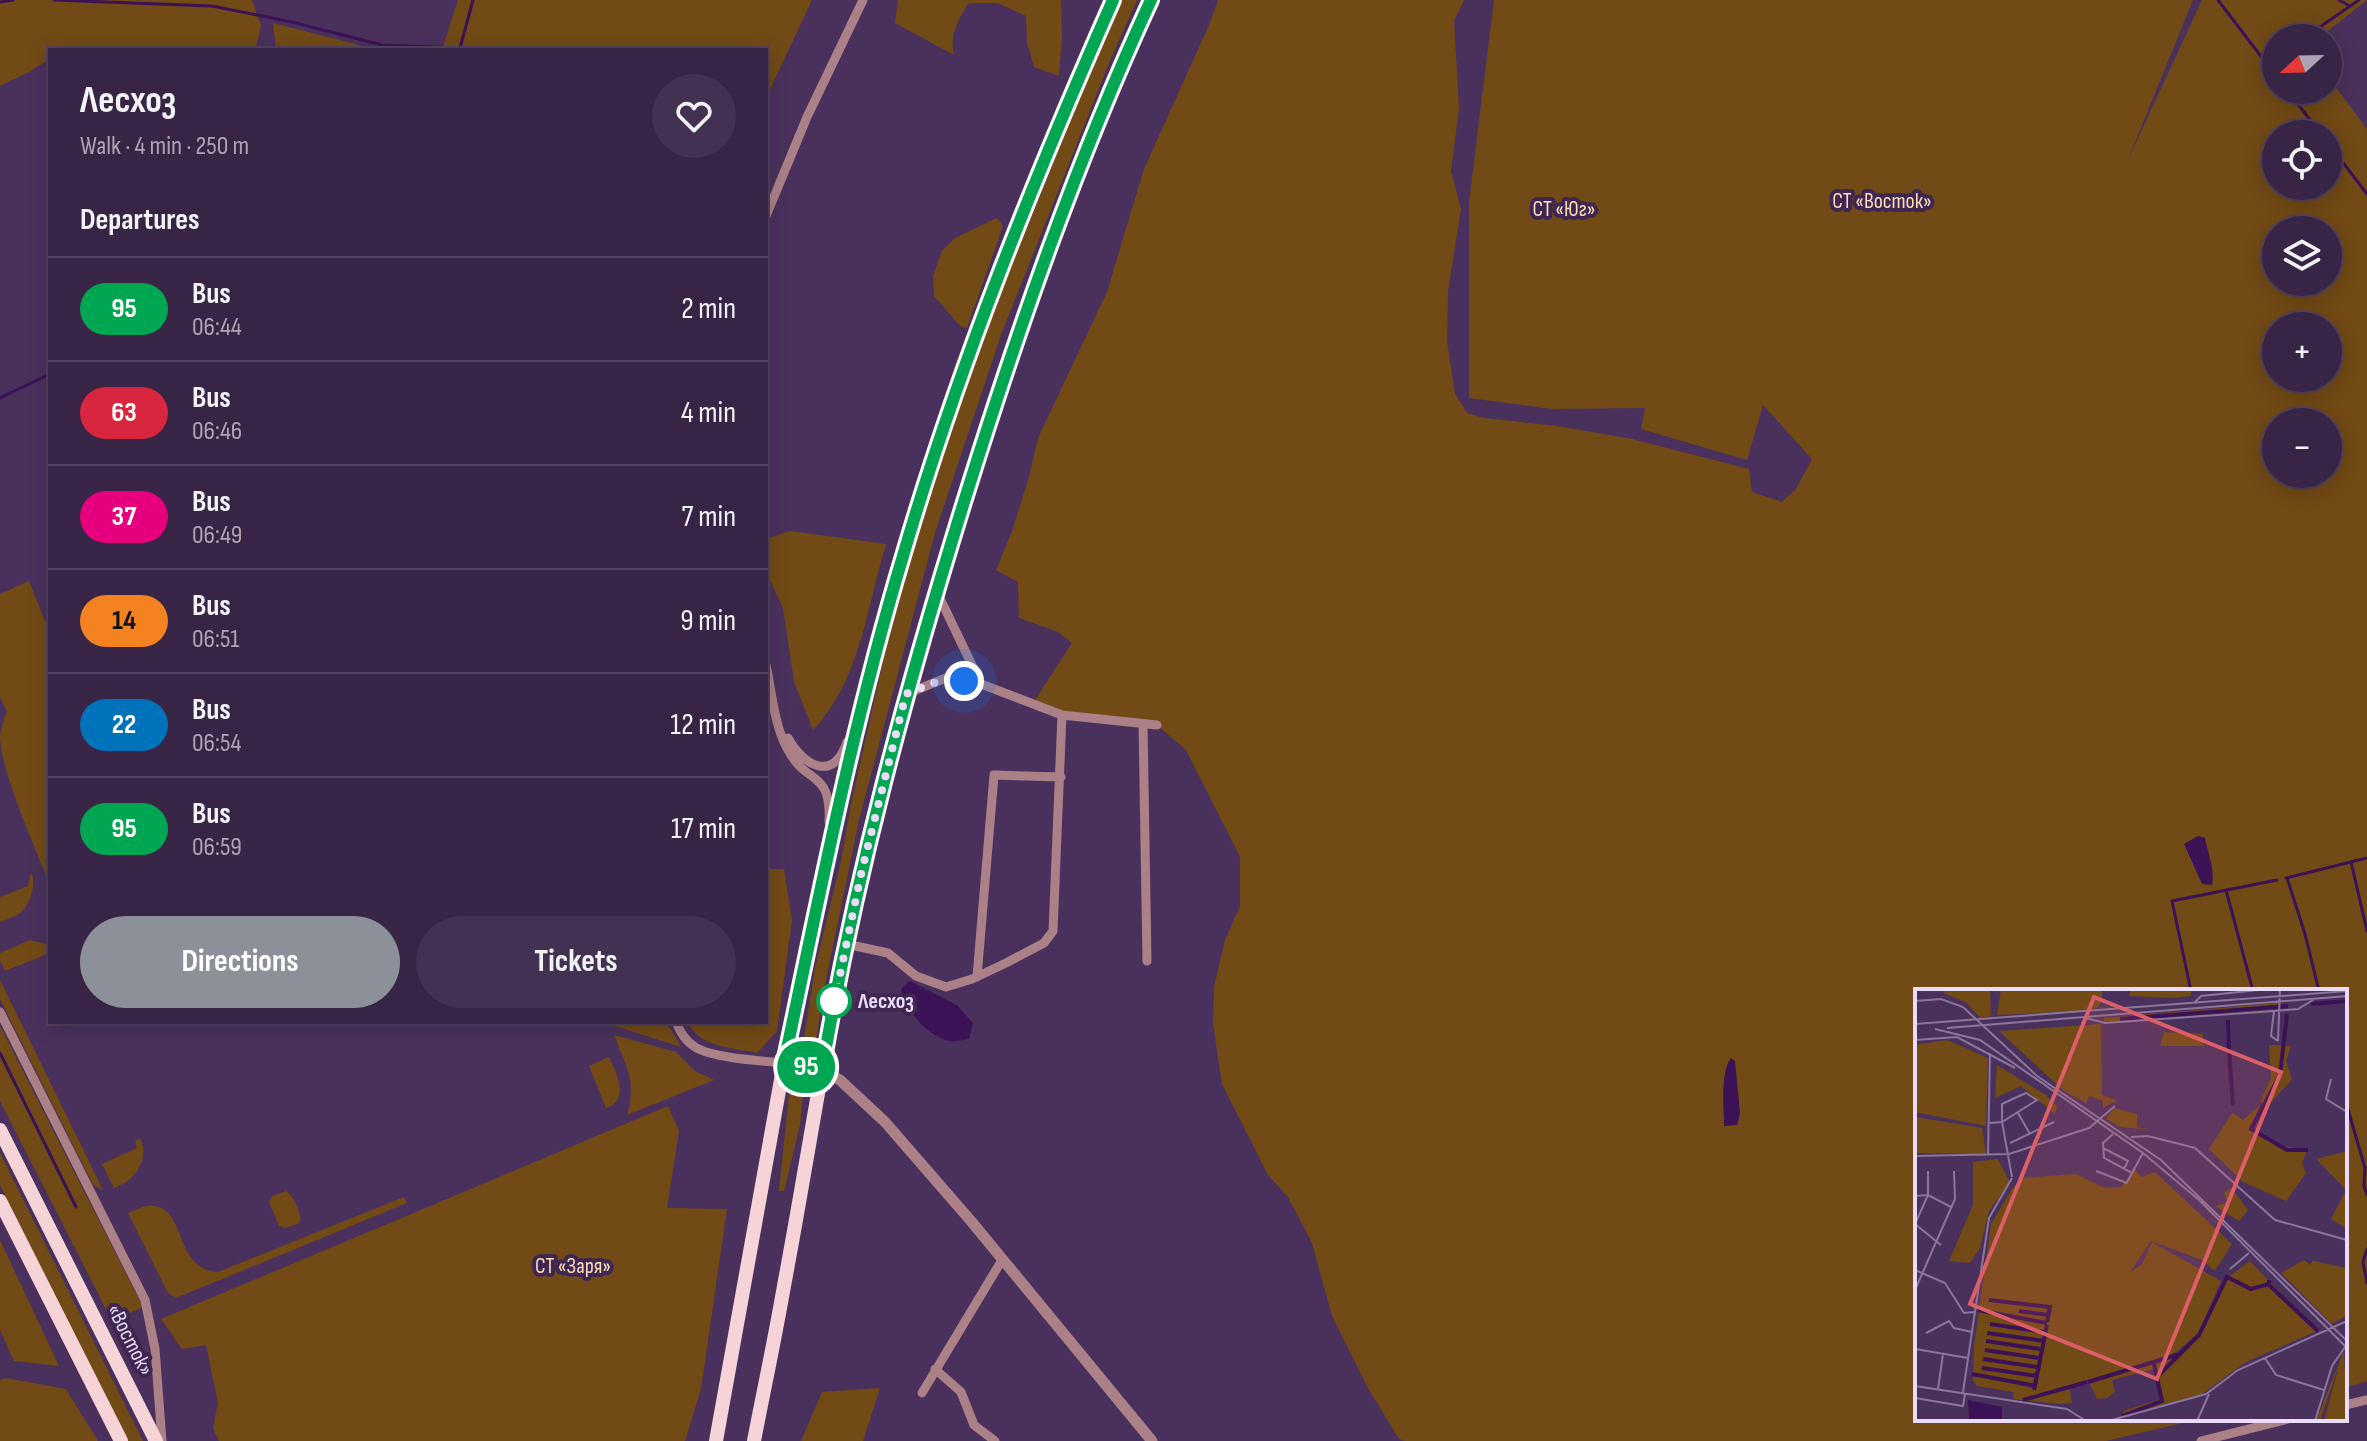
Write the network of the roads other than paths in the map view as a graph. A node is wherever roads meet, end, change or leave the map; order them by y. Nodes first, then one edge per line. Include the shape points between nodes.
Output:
1 (863, 0) edge
2 (1112, 0) edge
3 (1151, 0) edge
4 (768, 211) edge
5 (936, 590) junction
6 (768, 675) edge
7 (981, 684) junction
8 (906, 694) junction
9 (862, 706) junction
10 (776, 713) junction
11 (1062, 715) junction
12 (1143, 724) junction
13 (1157, 725) dead end
14 (1061, 777) junction
15 (827, 853) junction
16 (846, 944) junction
17 (1147, 961) dead end
18 (977, 977) junction
19 (0, 1012) edge
20 (677, 1024) edge
21 (784, 1063) junction
22 (822, 1070) junction
23 (0, 1130) edge
24 (0, 1201) edge
25 (1002, 1260) junction
26 (935, 1369) junction
27 (922, 1393) dead end
28 (2367, 1400) edge
29 (2347, 1405) edge
30 (2280, 1421) edge
31 (121, 1441) edge
32 (156, 1441) edge
33 (162, 1441) edge
34 (716, 1441) edge
35 (754, 1441) edge
36 (995, 1441) edge
37 (1152, 1441) edge
38 (2201, 1441) edge

1 - 4 street
2 - 9 main road via 969,351 903,556
3 - 5 main road via 1067,197
5 - 7 street
5 - 8 main road
6 - 10 street
7 - 8 street via 946,678
7 - 11 street
8 - 16 main road
9 - 10 street via 840,759 824,767 797,753
9 - 15 main road
10 - 15 street via 789,753 829,796
11 - 12 street
11 - 14 street
12 - 13 street
12 - 17 street
14 - 18 street via 1053,931 1044,943
14 - 18 street via 994,775
15 - 21 main road
16 - 18 street via 888,953 916,976 946,987
16 - 22 main road
19 - 33 street via 145,1300 155,1349
20 - 21 street via 691,1045 704,1052
21 - 22 street
21 - 34 main road
22 - 25 street via 885,1122
22 - 35 main road
23 - 32 main road, «Восток»
24 - 31 main road
25 - 26 street
25 - 37 street
26 - 27 street
26 - 36 street via 961,1392 974,1425
28 - 29 street
30 - 38 street

